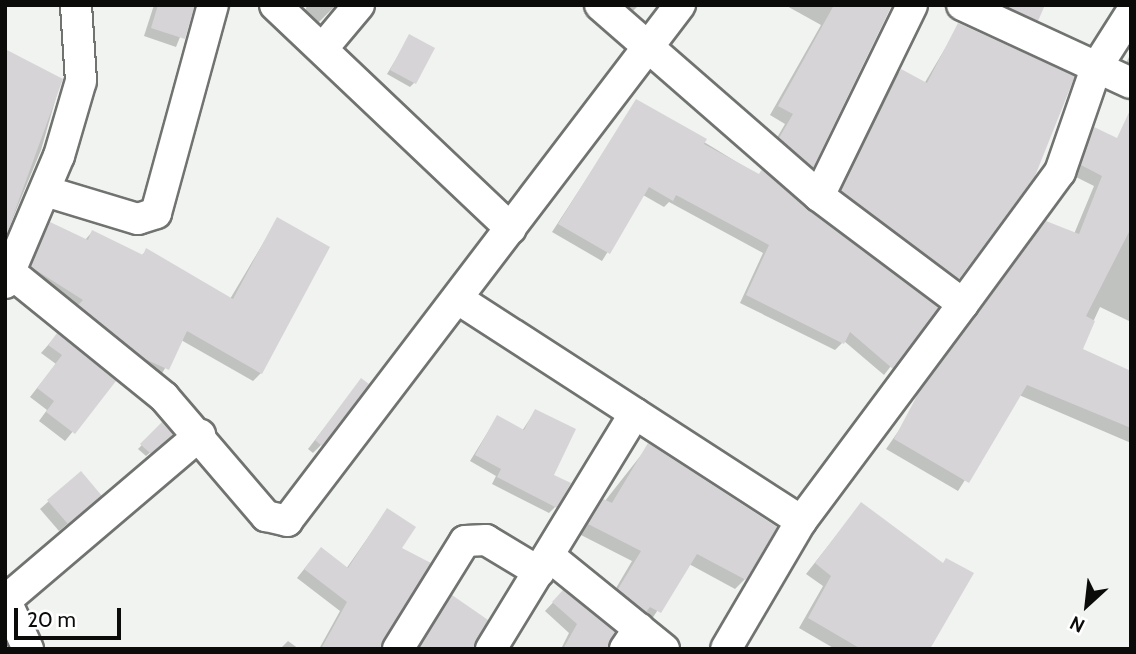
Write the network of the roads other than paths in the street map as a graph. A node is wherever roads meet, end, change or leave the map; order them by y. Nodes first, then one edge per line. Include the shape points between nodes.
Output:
1 (76, 5) edge
2 (213, 5) edge
3 (275, 5) edge
4 (359, 5) edge
5 (600, 5) edge
6 (680, 5) edge
7 (912, 5) edge
8 (962, 5) edge
9 (1131, 13) edge
10 (323, 48) junction
11 (649, 50) junction
12 (1096, 68) junction
13 (1131, 83) edge
14 (45, 191) junction
15 (819, 196) junction
16 (512, 229) junction
17 (8, 278) edge
18 (458, 299) junction
19 (963, 304) junction
20 (635, 413) junction
21 (200, 435) junction
22 (801, 521) junction
23 (544, 564) junction
24 (6, 600) edge
25 (632, 638) edge
26 (28, 649) edge
27 (398, 649) edge
28 (491, 649) edge
29 (664, 649) edge
30 (726, 649) edge

1 - 14 street via 80,81
2 - 14 street via 156,213 138,219
3 - 10 street
4 - 10 street
5 - 11 street
6 - 11 street
7 - 15 street
8 - 12 street
9 - 12 street
10 - 16 street
11 - 15 street
11 - 16 street
12 - 13 street
12 - 19 street via 1060,172
14 - 17 street
15 - 19 street
16 - 18 street
17 - 21 street via 164,397
18 - 20 street
18 - 21 street via 287,521 265,516
19 - 22 street
20 - 22 street
20 - 23 street
21 - 24 street
22 - 30 street
23 - 25 street
23 - 27 street via 486,540 465,541
23 - 28 street
24 - 26 street
25 - 29 street

